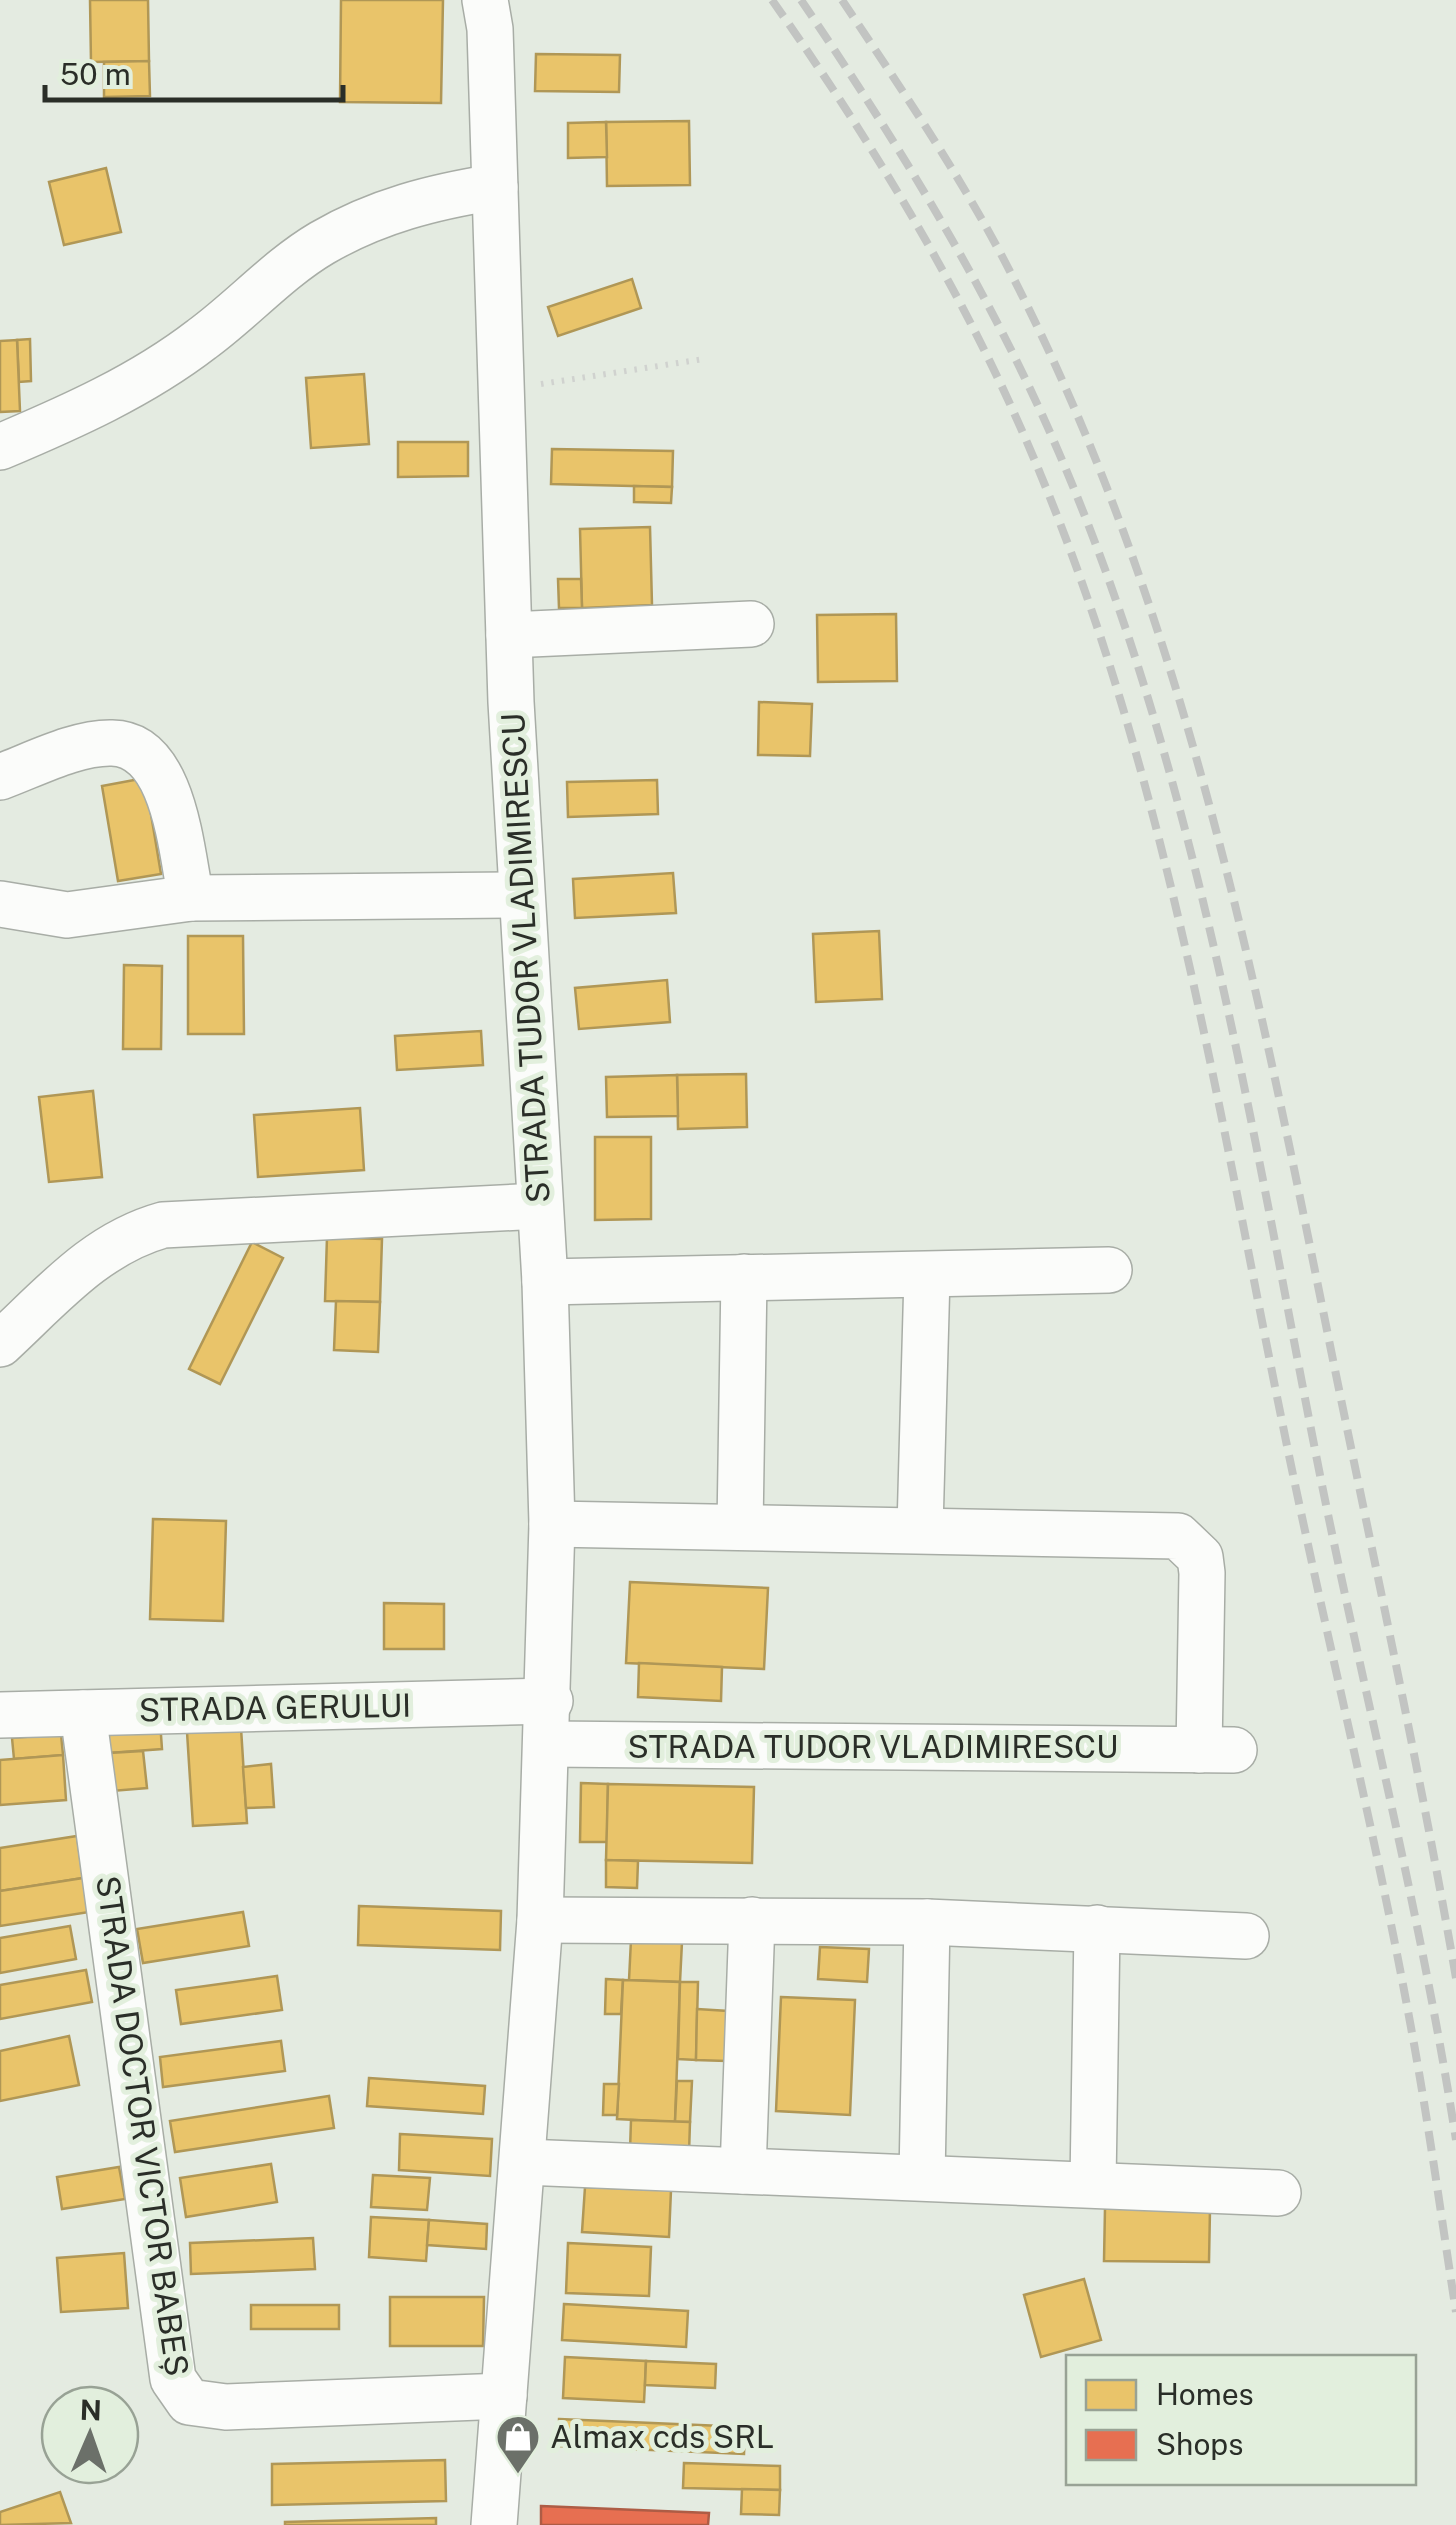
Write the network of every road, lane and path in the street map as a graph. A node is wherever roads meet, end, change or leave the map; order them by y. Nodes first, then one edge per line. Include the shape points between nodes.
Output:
1 (484, 0) edge
2 (495, 186) junction
3 (704, 358) dead end
4 (500, 390) junction
5 (0, 446) edge
6 (750, 624) dead end
7 (508, 635) junction
8 (0, 777) edge
9 (521, 895) junction
10 (191, 898) junction
11 (0, 904) edge
12 (540, 1206) junction
13 (1109, 1270) dead end
14 (928, 1276) junction
15 (744, 1277) junction
16 (544, 1282) junction
17 (0, 1344) edge
18 (552, 1524) junction
19 (740, 1527) junction
20 (920, 1528) junction
21 (83, 1713) junction
22 (0, 1714) edge
23 (548, 1723) junction
24 (540, 1920) junction
25 (752, 1920) junction
26 (927, 1922) junction
27 (1097, 1928) junction
28 (1246, 1936) dead end
29 (524, 2162) junction
30 (743, 2171) junction
31 (922, 2177) junction
32 (1093, 2184) junction
33 (1278, 2193) dead end
34 (504, 2396) junction
35 (494, 2525) edge

1 - 2 street, STRADA TUDOR VLADIMIRESCU
2 - 4 street, STRADA TUDOR VLADIMIRESCU
2 - 5 street via 423,198 320,244 145,378
3 - 4 path
4 - 7 street, STRADA TUDOR VLADIMIRESCU
6 - 7 street
7 - 9 street, STRADA TUDOR VLADIMIRESCU
8 - 10 street via 112,743 138,750 170,796
9 - 10 street
9 - 12 street, STRADA TUDOR VLADIMIRESCU
10 - 11 street via 67,915
12 - 16 street, STRADA TUDOR VLADIMIRESCU
12 - 17 street via 163,1226 97,1254
13 - 14 street
14 - 15 street
14 - 20 street
15 - 16 street
15 - 19 street
16 - 18 street, STRADA TUDOR VLADIMIRESCU
18 - 19 street, STRADA TUDOR VLADIMIRESCU
18 - 23 street, STRADA TUDOR VLADIMIRESCU
19 - 20 street, STRADA TUDOR VLADIMIRESCU
20 - 23 street, STRADA TUDOR VLADIMIRESCU via 1160,1534 1191,1544 1202,1573 1216,1750
21 - 22 street, STRADA GERULUI
21 - 23 street, STRADA GERULUI
21 - 34 street, STRADA DOCTOR VICTOR BABEȘ via 174,2380 190,2402 226,2407
23 - 24 street, STRADA TUDOR VLADIMIRESCU
24 - 25 street
24 - 29 street, STRADA TUDOR VLADIMIRESCU
25 - 26 street
25 - 30 street
26 - 27 street
26 - 31 street
27 - 28 street
27 - 32 street
29 - 30 street
29 - 34 street, STRADA TUDOR VLADIMIRESCU
30 - 31 street
31 - 32 street
32 - 33 street
34 - 35 street, STRADA TUDOR VLADIMIRESCU

